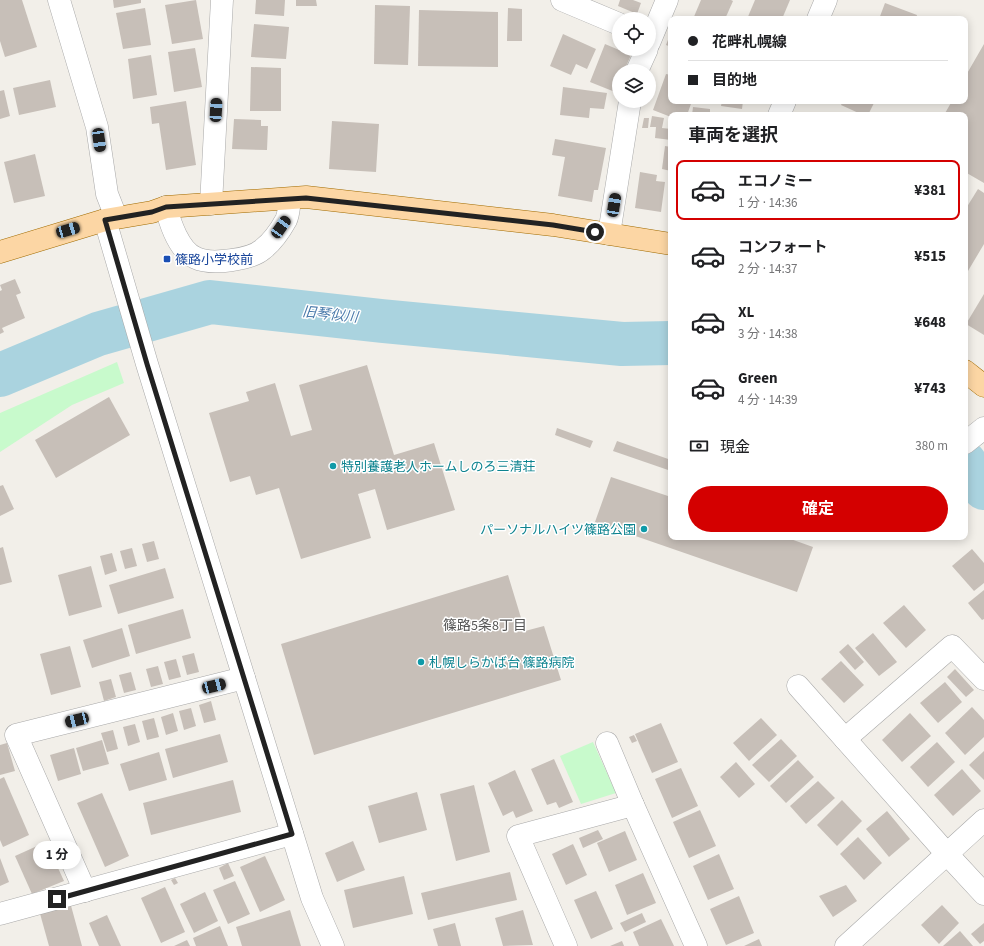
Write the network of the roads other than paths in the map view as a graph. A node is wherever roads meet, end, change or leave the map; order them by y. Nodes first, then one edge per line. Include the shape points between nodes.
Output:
1 (59, 0) edge
2 (222, 0) edge
3 (562, 0) edge
4 (667, 0) edge
5 (826, 0) edge
6 (819, 16) edge
7 (612, 21) edge
8 (656, 25) edge
9 (629, 108) edge
10 (290, 199) junction
11 (211, 204) junction
12 (166, 207) junction
13 (110, 218) junction
14 (609, 234) junction
15 (668, 244) edge
16 (0, 252) edge
17 (968, 373) edge
18 (984, 386) edge
19 (244, 678) junction
20 (984, 679) edge
21 (798, 686) dead end
22 (845, 739) junction
23 (607, 743) dead end
24 (633, 805) junction
25 (984, 820) edge
26 (292, 834) junction
27 (947, 854) junction
28 (85, 891) junction
29 (984, 894) edge
30 (0, 914) edge
31 (333, 946) edge
32 (566, 946) edge
33 (696, 946) edge
34 (846, 946) edge

1 - 13 street via 97,127
2 - 11 street
3 - 7 street
4 - 8 street
5 - 6 street
9 - 14 street
10 - 11 main road
10 - 12 street via 286,219 263,250 228,261 212,262 195,258 185,250 170,223
10 - 14 main road via 306,198 553,225
11 - 12 main road
12 - 13 main road via 152,212
13 - 16 main road
13 - 19 street via 126,293
14 - 15 main road
17 - 18 main road
19 - 26 street
19 - 28 street via 16,735
20 - 22 street via 952,646
21 - 22 street
22 - 27 street
23 - 24 street
24 - 32 street via 518,836
24 - 33 street
25 - 27 street
26 - 28 street
26 - 31 street via 312,898
27 - 29 street
27 - 34 street
28 - 30 street

